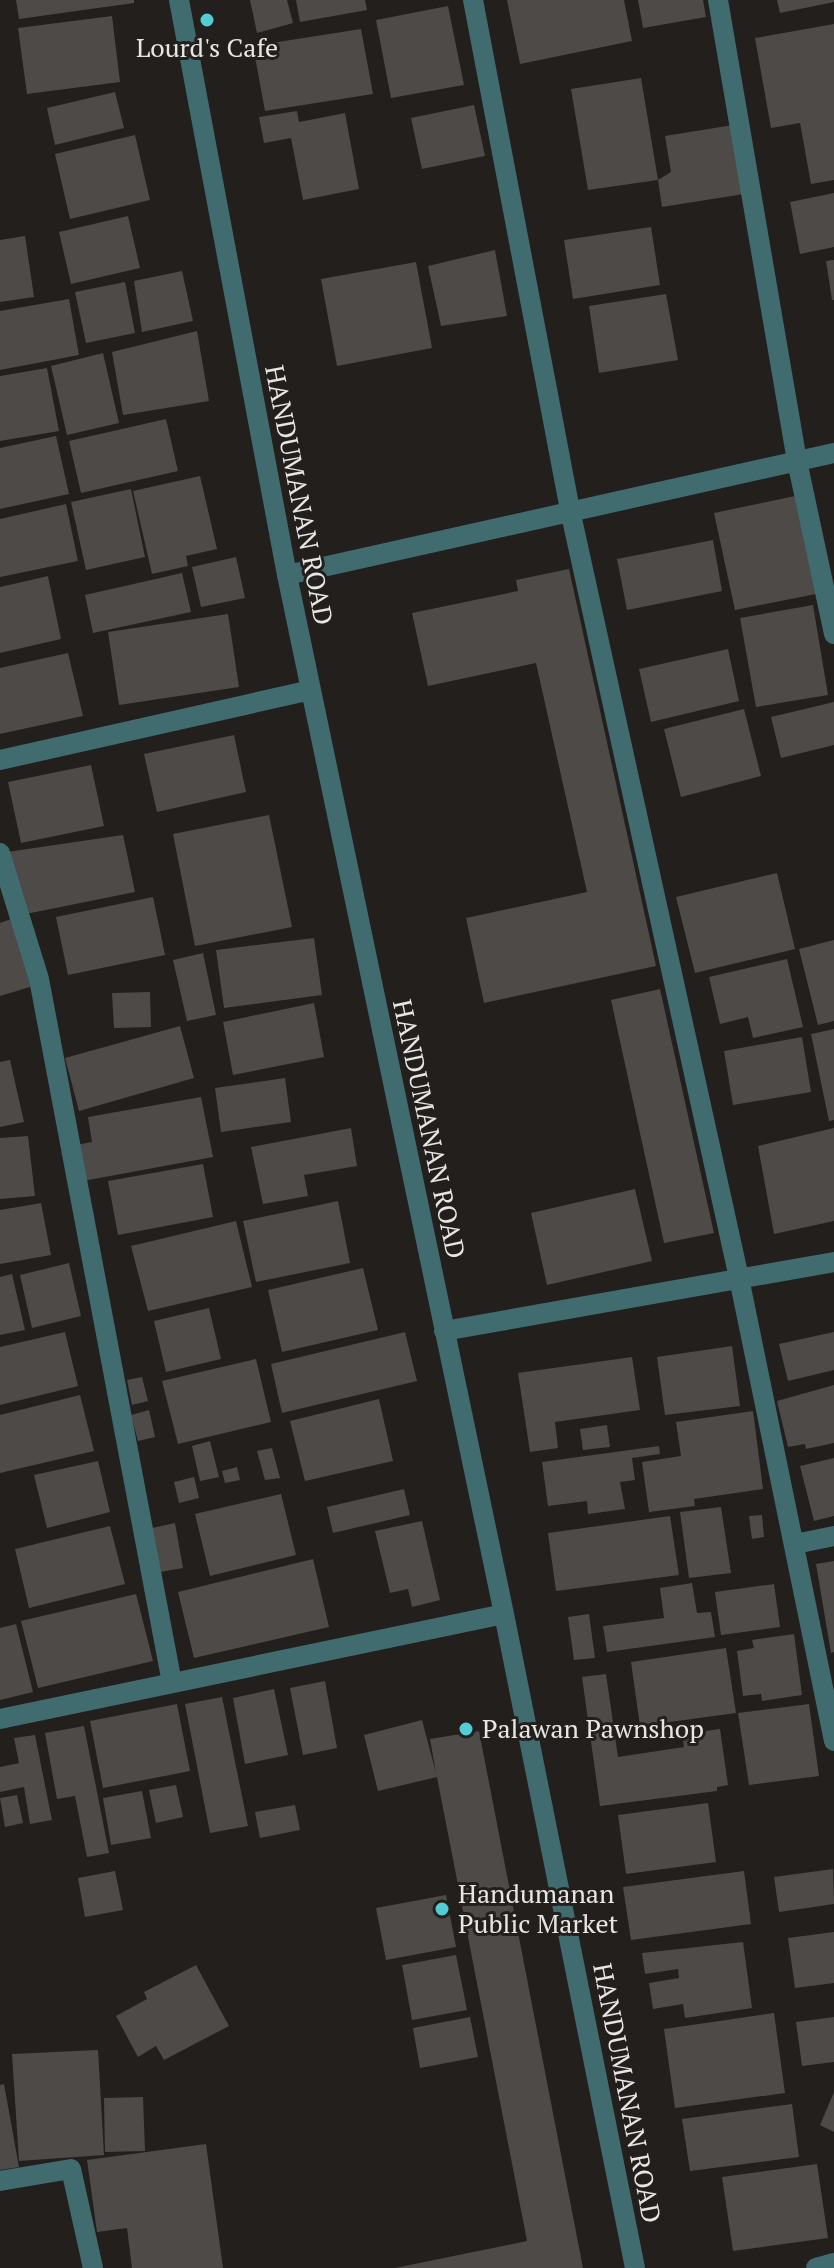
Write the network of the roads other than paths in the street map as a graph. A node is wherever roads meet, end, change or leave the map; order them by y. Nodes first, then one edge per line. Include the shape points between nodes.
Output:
1 (179, 0) edge
2 (473, 0) edge
3 (718, 0) edge
4 (834, 453) edge
5 (797, 461) junction
6 (570, 510) junction
7 (287, 575) junction
8 (834, 634) edge
9 (311, 690) junction
10 (0, 760) edge
11 (0, 853) edge
12 (834, 1262) edge
13 (739, 1278) junction
14 (444, 1331) junction
15 (834, 1536) edge
16 (795, 1544) junction
17 (504, 1614) junction
18 (172, 1683) junction
19 (0, 1719) edge
20 (834, 1741) edge
21 (0, 2181) edge
22 (834, 2263) edge
23 (93, 2268) edge
24 (635, 2268) edge
25 (816, 2268) edge

1 - 7 street, HANDUMANAN ROAD
2 - 6 street
3 - 5 street
4 - 5 street
5 - 6 street
5 - 8 street
6 - 7 street
6 - 13 street
7 - 9 street, HANDUMANAN ROAD
9 - 10 street
9 - 14 street, HANDUMANAN ROAD
11 - 18 street via 39,979
12 - 13 street
13 - 14 street
13 - 16 street
14 - 17 street, HANDUMANAN ROAD
15 - 16 street
16 - 20 street
17 - 18 street
17 - 24 street, HANDUMANAN ROAD
18 - 19 street
21 - 23 street via 71,2169
22 - 25 street

